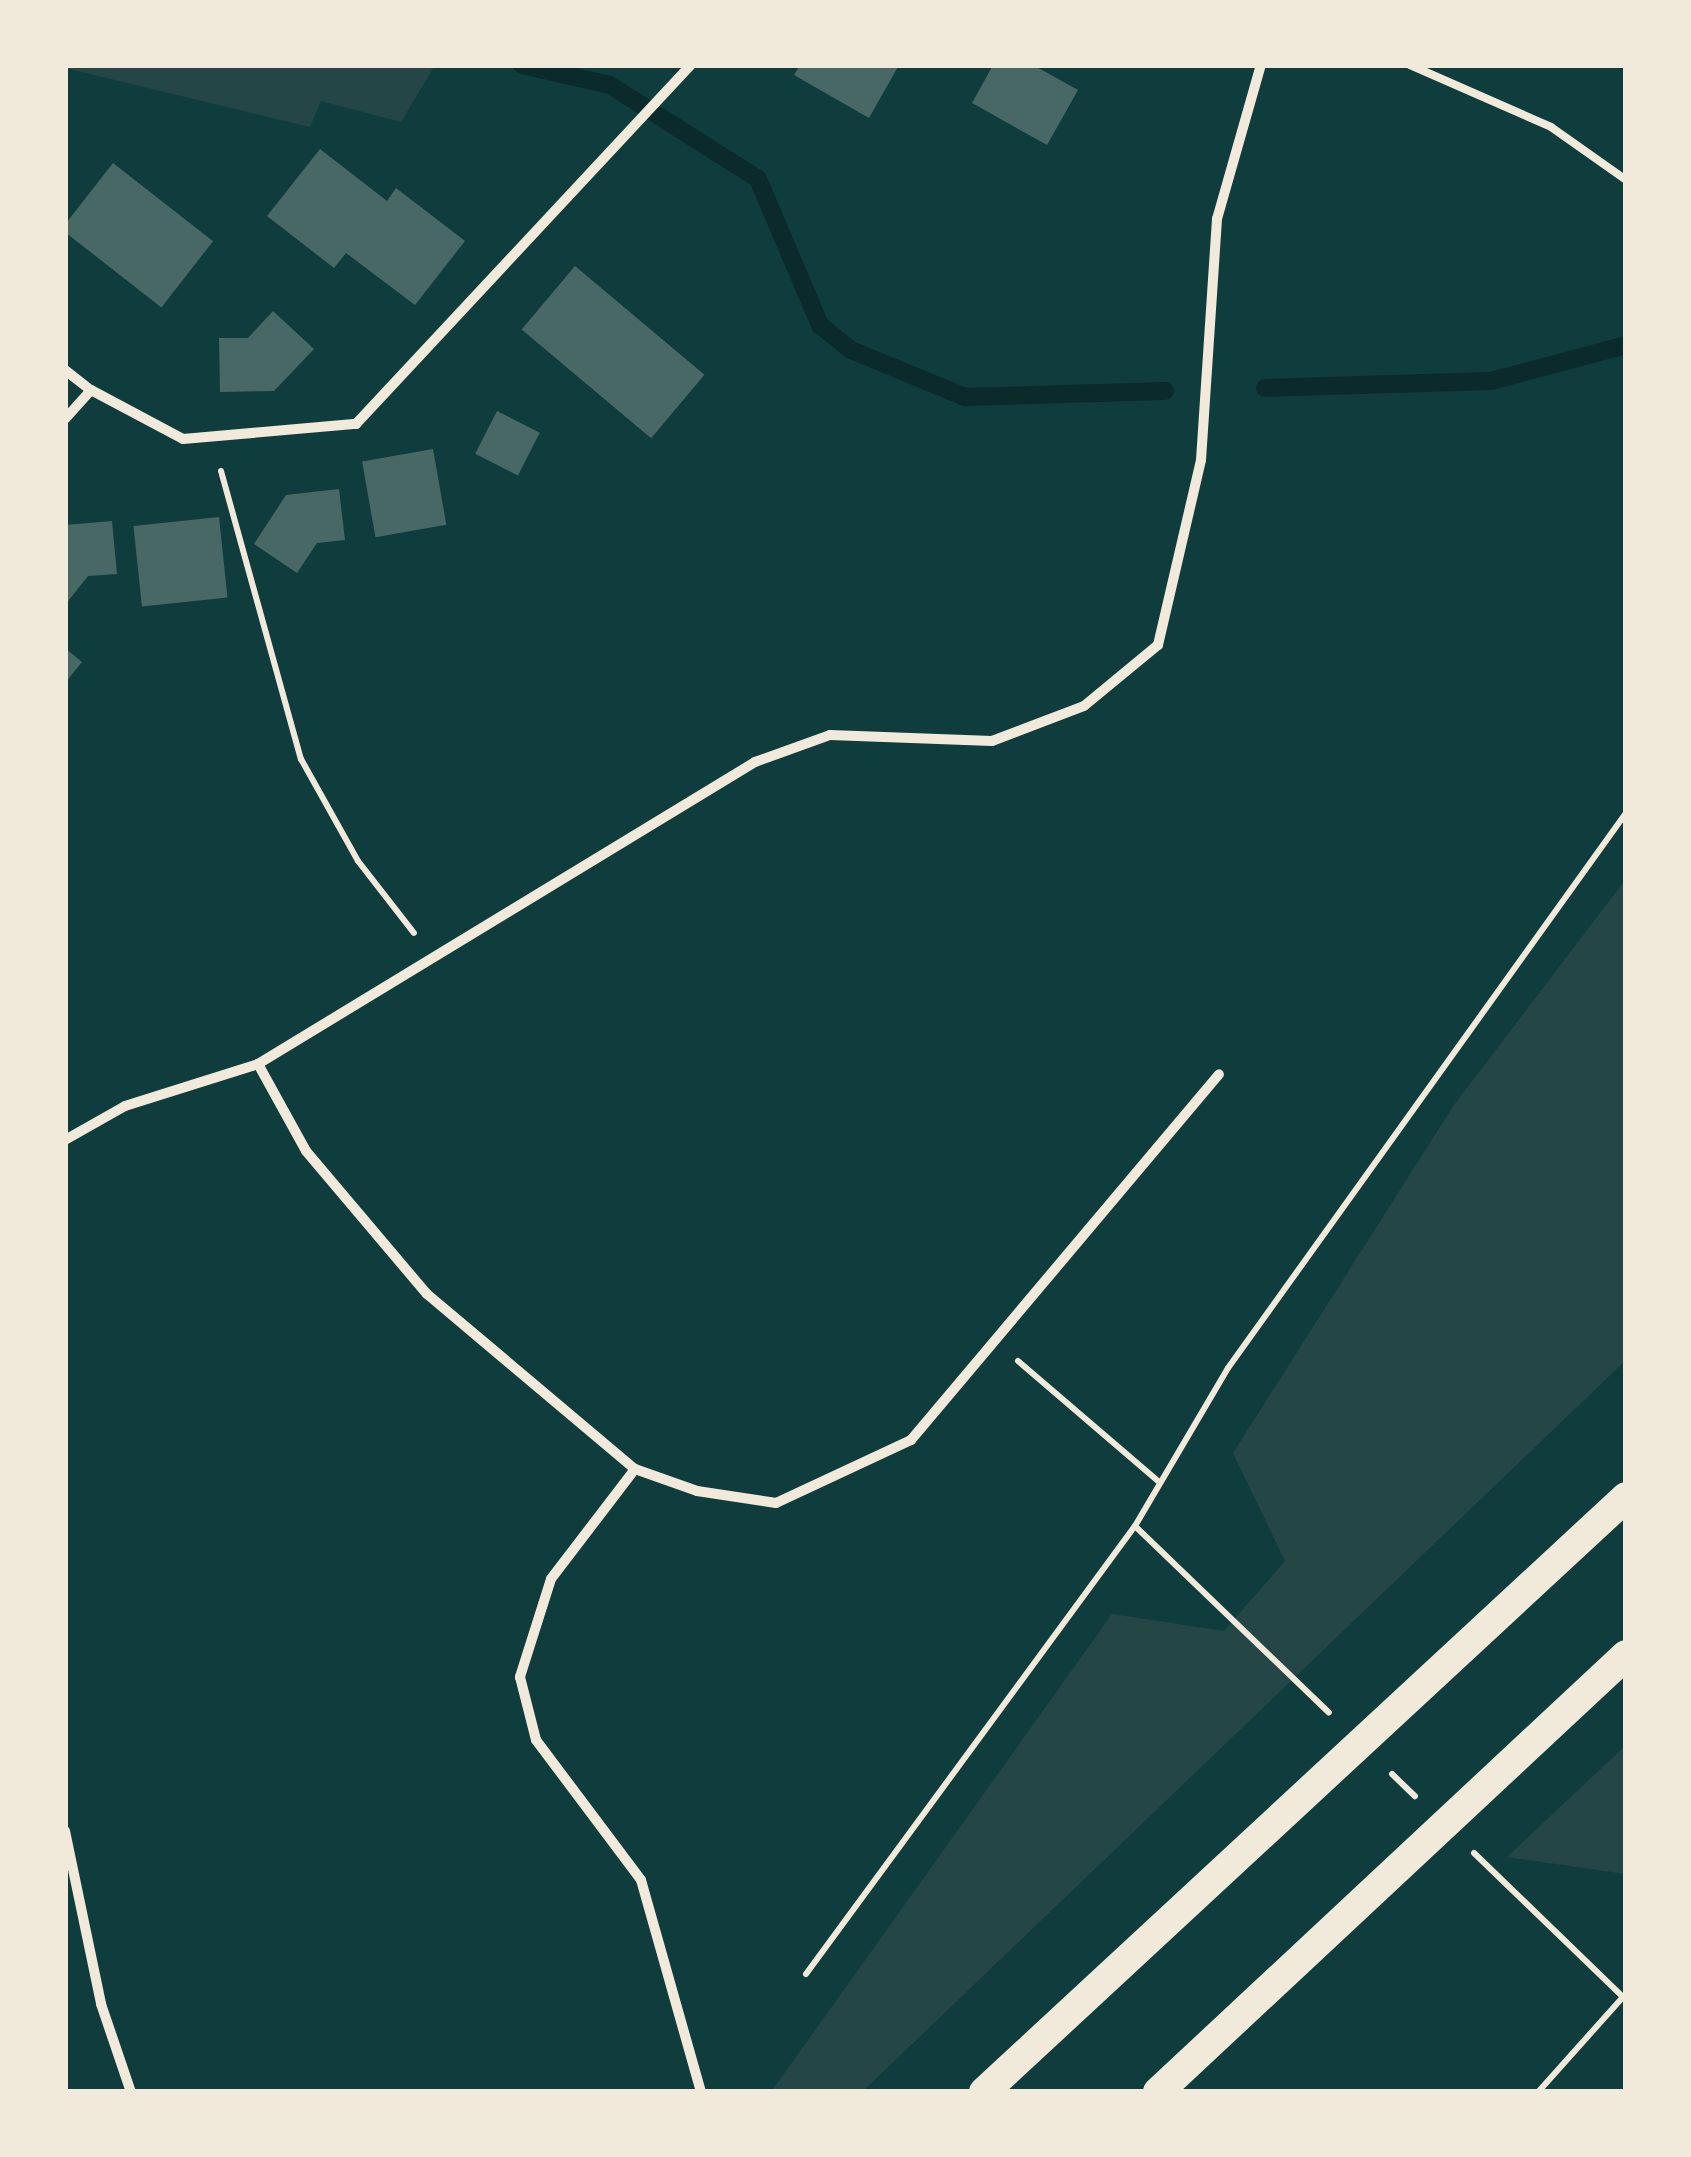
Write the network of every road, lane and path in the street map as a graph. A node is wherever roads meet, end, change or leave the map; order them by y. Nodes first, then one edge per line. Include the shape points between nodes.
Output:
1 (1262, 65) edge
2 (1410, 65) edge
3 (690, 68) edge
4 (1626, 180) edge
5 (65, 370) edge
6 (91, 390) junction
7 (65, 419) edge
8 (212, 436) junction
9 (1626, 813) edge
10 (436, 962) junction
11 (258, 1064) junction
12 (1220, 1074) dead end
13 (65, 1140) edge
14 (1000, 1345) junction
15 (635, 1469) junction
16 (1158, 1481) junction
17 (1626, 1497) edge
18 (1626, 1655) edge
19 (65, 1830) edge
20 (806, 1974) dead end
21 (131, 2092) edge
22 (700, 2092) edge
23 (984, 2092) edge
24 (1158, 2092) edge

1 - 10 street via 1217,219 1201,460 1158,645 1084,706 992,741 830,735 755,762
2 - 4 lane via 1551,126
3 - 8 street via 638,131 356,424
5 - 6 street
6 - 7 street
6 - 8 street via 183,438
8 - 10 path via 301,759 358,862
9 - 16 path via 1228,1368
10 - 11 street
11 - 13 street via 125,1106
11 - 15 street via 306,1151 427,1294
12 - 14 street
14 - 15 street via 911,1440 776,1502 697,1491
14 - 16 path
15 - 22 street via 551,1579 520,1677 536,1740 641,1880
16 - 20 path via 1135,1526
17 - 23 highway
18 - 24 highway
19 - 21 street via 101,2004

